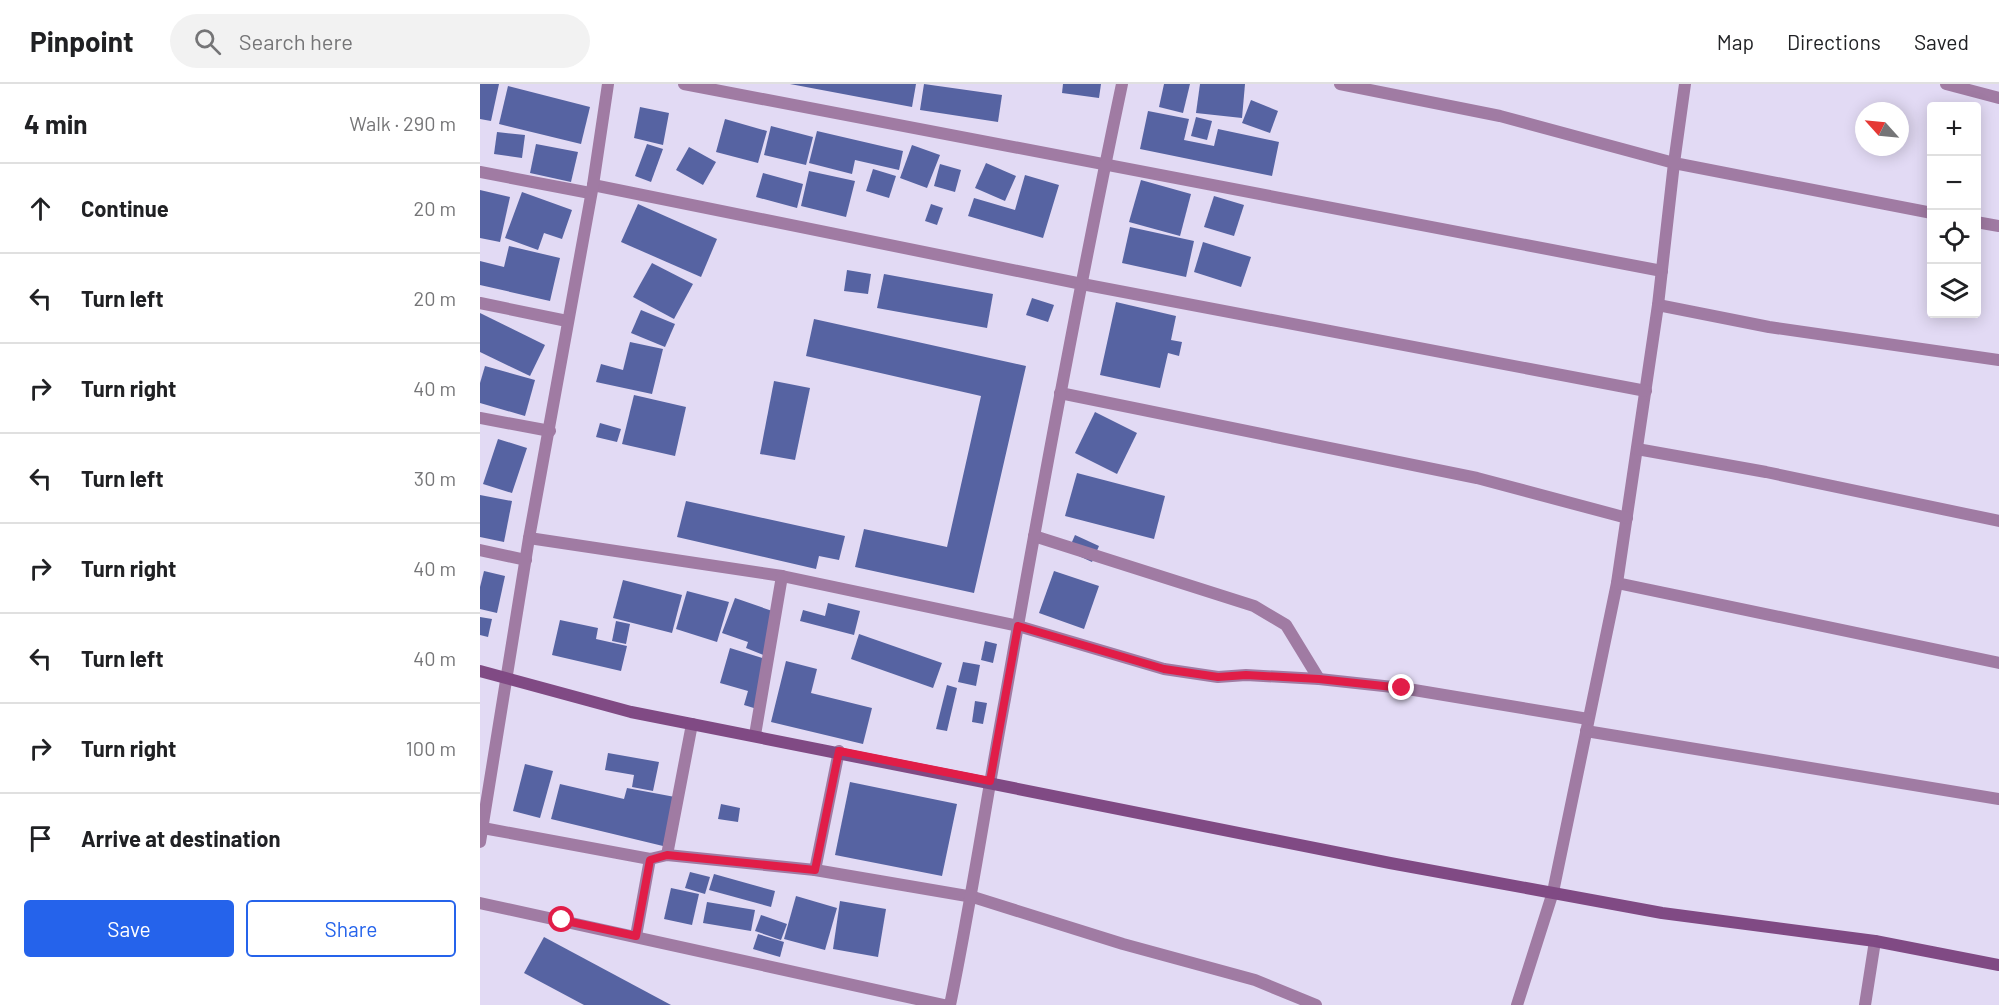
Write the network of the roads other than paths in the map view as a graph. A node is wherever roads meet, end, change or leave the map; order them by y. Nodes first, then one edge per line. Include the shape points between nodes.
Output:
1 (608, 84) edge
2 (684, 84) edge
3 (1122, 84) edge
4 (1340, 84) edge
5 (1685, 84) edge
6 (1946, 84) edge
7 (1999, 98) edge
8 (1674, 164) junction
9 (1105, 166) junction
10 (480, 172) edge
11 (591, 189) junction
12 (1927, 212) edge
13 (1981, 223) edge
14 (1999, 226) edge
15 (1662, 271) junction
16 (1082, 284) junction
17 (480, 303) edge
18 (1658, 305) junction
19 (567, 321) junction
20 (1999, 360) edge
21 (1646, 391) junction
22 (1060, 393) junction
23 (480, 418) edge
24 (550, 431) junction
25 (1637, 449) junction
26 (1627, 518) junction
27 (1999, 521) edge
28 (1034, 536) junction
29 (529, 538) junction
30 (480, 550) edge
31 (526, 560) junction
32 (782, 576) junction
33 (1617, 583) junction
34 (1018, 626) junction
35 (1999, 663) edge
36 (480, 671) edge
37 (509, 677) junction
38 (1319, 679) junction
39 (692, 724) junction
40 (1587, 725) junction
41 (755, 735) junction
42 (839, 751) junction
43 (990, 781) junction
44 (1999, 799) edge
45 (483, 828) junction
46 (480, 842) edge
47 (667, 855) junction
48 (650, 860) junction
49 (815, 870) junction
50 (1553, 892) junction
51 (973, 897) junction
52 (480, 903) edge
53 (636, 936) junction
54 (1875, 941) junction
55 (1999, 964) edge
56 (944, 1005) edge
57 (950, 1005) edge
58 (1316, 1005) edge
59 (1517, 1005) edge
60 (1865, 1005) edge

1 - 11 street
2 - 9 street
3 - 9 street
4 - 8 street via 1500,116
5 - 8 street
6 - 7 street
8 - 12 street
8 - 15 street
9 - 15 street
9 - 16 street
10 - 11 street
11 - 16 street
11 - 19 street
13 - 14 street
15 - 18 street
16 - 21 street
16 - 22 street
17 - 19 street
18 - 20 street via 1769,327
18 - 21 street
19 - 24 street
21 - 25 street
22 - 26 street via 1477,478
22 - 28 street
23 - 24 street
24 - 29 street
25 - 26 street
25 - 27 street
26 - 33 street
28 - 34 street
28 - 38 street via 1254,606 1286,625
29 - 31 street
29 - 32 street
30 - 31 street
31 - 37 street
32 - 34 street
32 - 41 street
33 - 35 street
33 - 40 street
34 - 38 street via 1164,669 1218,677
34 - 43 street
36 - 37 street
37 - 39 street via 631,712
37 - 45 street
38 - 40 street via 1402,688
39 - 41 street
39 - 47 street
40 - 44 street
40 - 50 street
41 - 42 street
42 - 43 street
42 - 49 street
43 - 50 street via 1390,863
43 - 51 street
45 - 46 street
45 - 48 street
47 - 48 street
47 - 49 street
48 - 53 street
49 - 51 street
50 - 54 street via 1662,913
50 - 59 street
51 - 57 street
51 - 58 street via 1255,980
52 - 53 street
53 - 56 street
54 - 55 street
54 - 60 street

